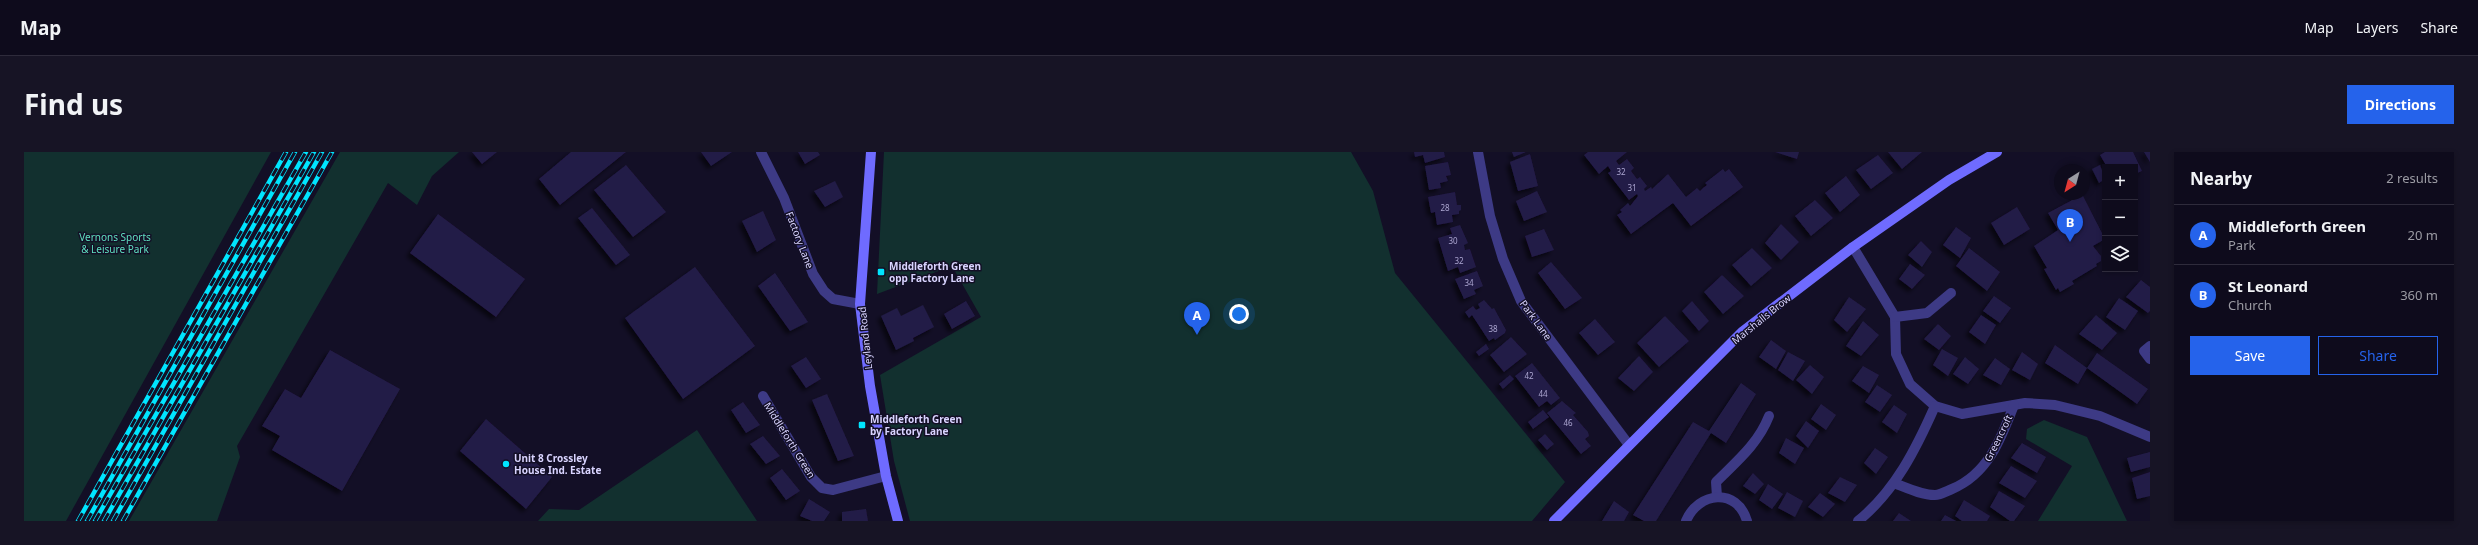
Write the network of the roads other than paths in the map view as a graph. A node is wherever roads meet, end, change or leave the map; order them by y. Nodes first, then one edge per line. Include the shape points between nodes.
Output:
1 (761, 152) edge
2 (871, 152) edge
3 (1478, 152) edge
4 (1996, 152) edge
5 (1853, 247) junction
6 (1951, 293) dead end
7 (860, 304) junction
8 (1895, 317) junction
9 (2150, 346) edge
10 (2150, 359) edge
11 (763, 396) dead end
12 (2014, 405) junction
13 (1935, 406) junction
14 (1769, 416) dead end
15 (2150, 437) edge
16 (1629, 445) junction
17 (886, 476) junction
18 (1894, 483) junction
19 (1717, 497) junction
20 (898, 521) edge
21 (1554, 521) edge
22 (1686, 521) edge
23 (1747, 521) edge
24 (1858, 521) edge

1 - 7 street, Factory Lane via 784,198 813,274 824,291 833,299
2 - 7 street, Leyland Road
3 - 16 street, Park Lane via 1490,216 1503,259 1521,301
4 - 5 street, Marshalls Brow via 1949,180
5 - 8 street, Greencroft
5 - 16 street, Marshalls Brow via 1742,332
6 - 8 street via 1927,313
7 - 17 street, Leyland Road via 870,386
8 - 13 street, Greencroft via 1896,354 1910,384
9 - 10 street via 2144,352
11 - 17 street, Middleforth Green via 811,477 822,488 833,490
12 - 13 street, Greencroft via 1962,414
12 - 15 street, Greencroft via 2055,405 2100,416
12 - 18 street, Greencroft via 1984,468 1962,485 1936,496
13 - 18 street via 1905,468
14 - 19 street via 1751,448 1716,482
16 - 21 street, Marshalls Brow
17 - 20 street, Leyland Road
18 - 24 street via 1874,508
19 - 22 street via 1697,504
19 - 23 street via 1735,503

